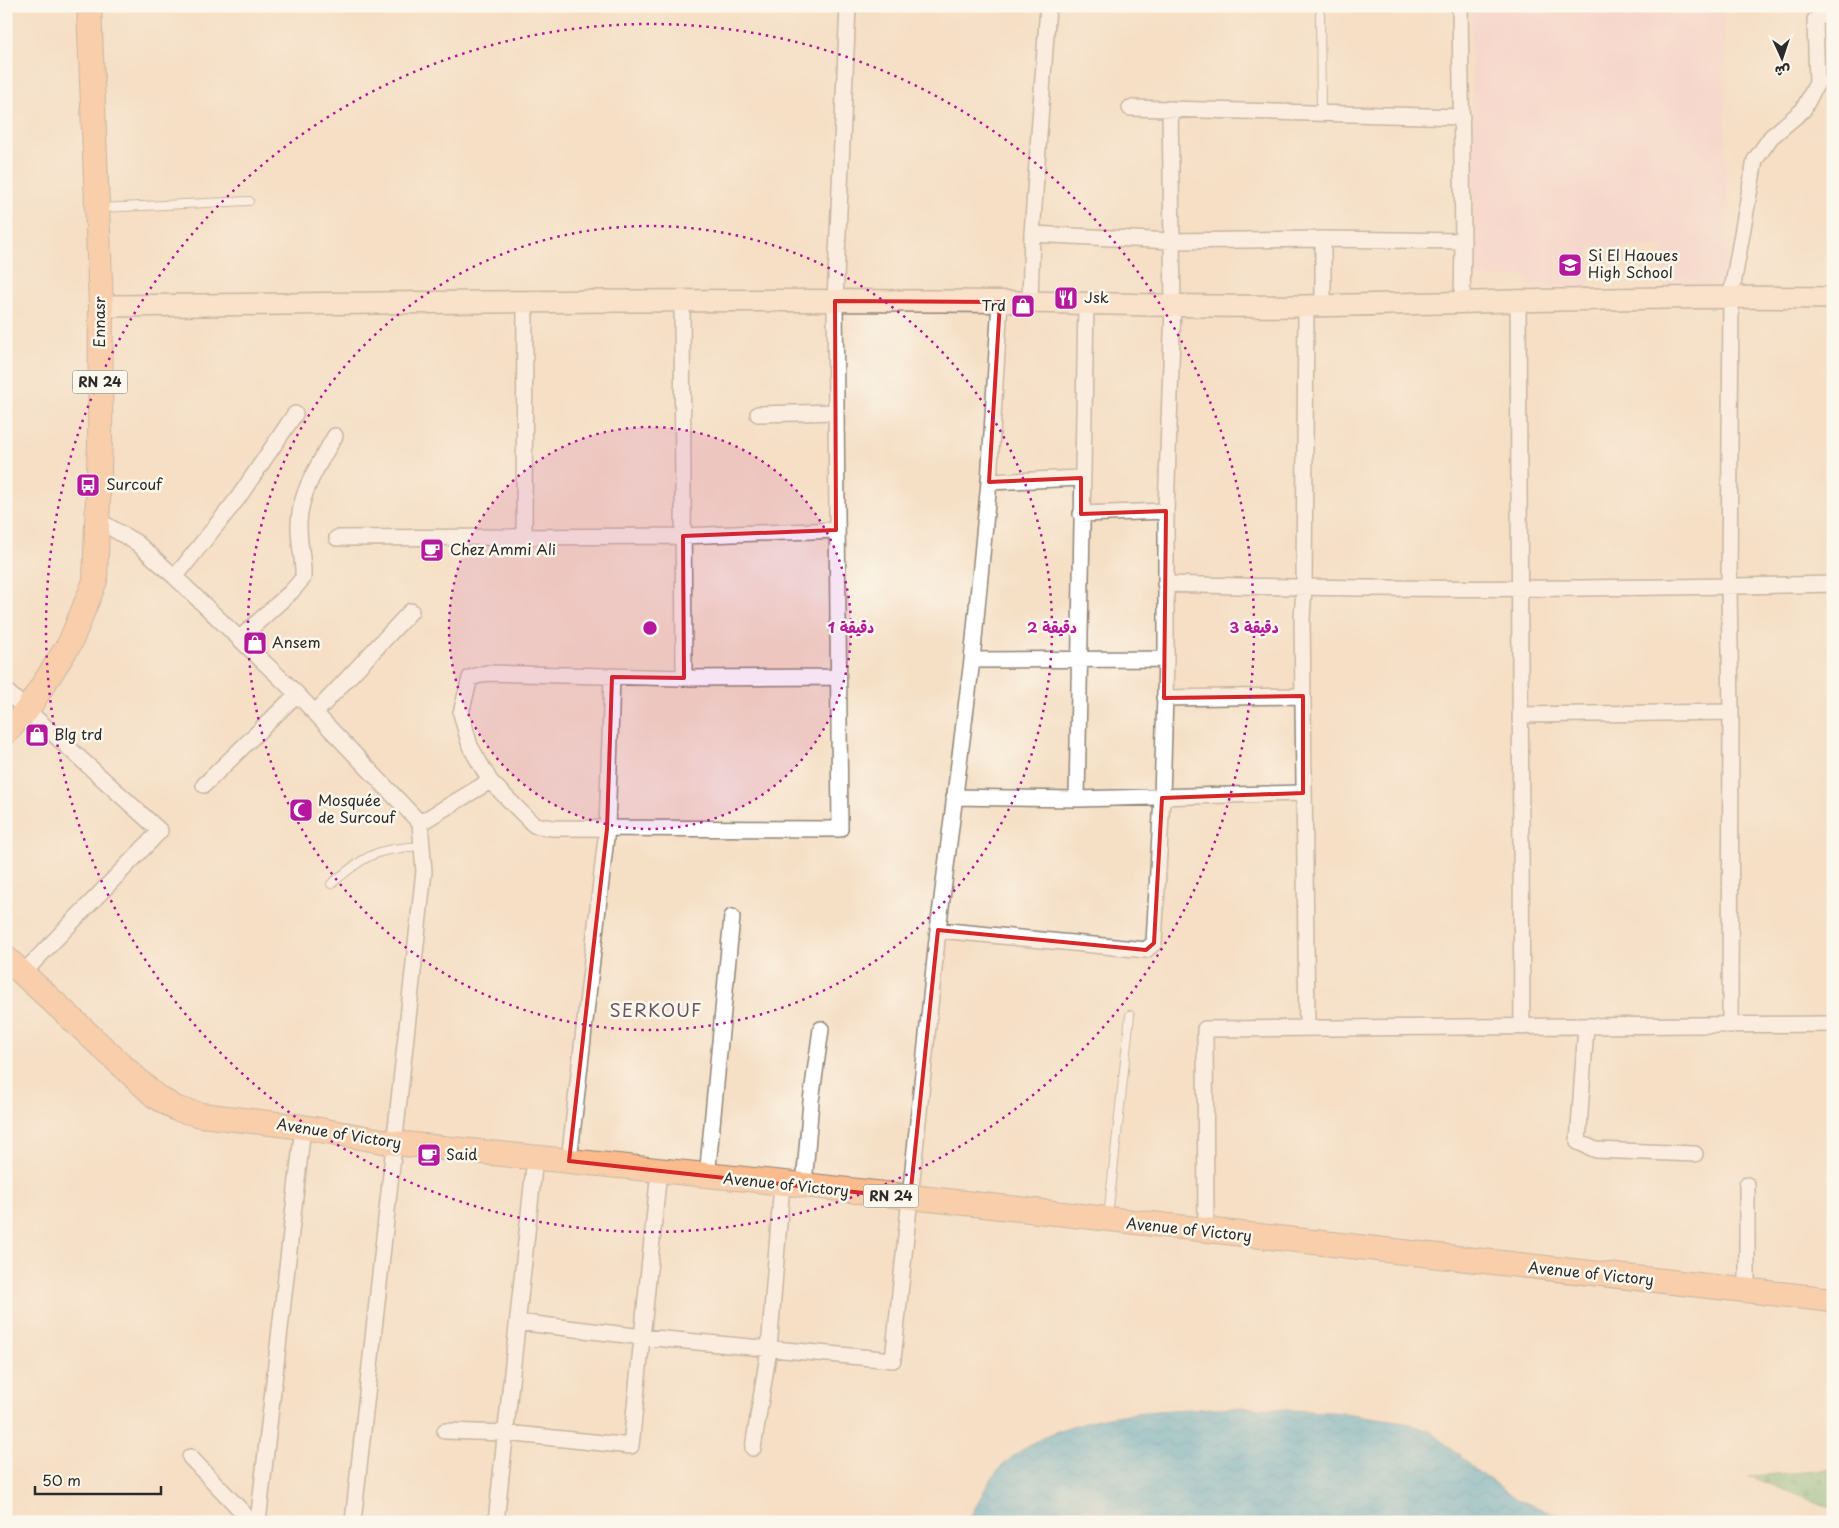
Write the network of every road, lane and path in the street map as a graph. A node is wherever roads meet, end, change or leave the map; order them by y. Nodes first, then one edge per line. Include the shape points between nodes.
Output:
1 (89, 6) edge
2 (848, 6) edge
3 (1048, 6) edge
4 (1460, 6) edge
5 (1320, 14) dead end
6 (1833, 16) edge
7 (1130, 108) dead end
8 (1170, 109) junction
9 (1321, 113) junction
10 (1462, 117) junction
11 (249, 201) dead end
12 (98, 208) junction
13 (1032, 234) junction
14 (1323, 239) junction
15 (1172, 241) junction
16 (1464, 241) junction
17 (1731, 296) junction
18 (1833, 298) edge
19 (525, 301) junction
20 (682, 301) junction
21 (835, 301) junction
22 (1518, 301) junction
23 (1000, 302) junction
24 (1030, 302) junction
25 (1086, 304) junction
26 (1462, 304) junction
27 (101, 306) junction
28 (1173, 306) junction
29 (1315, 306) junction
30 (836, 412) junction
31 (295, 414) dead end
32 (758, 414) dead end
33 (335, 436) dead end
34 (1081, 478) junction
35 (989, 482) junction
36 (1166, 511) junction
37 (1081, 514) junction
38 (96, 519) junction
39 (836, 530) junction
40 (683, 536) junction
41 (524, 537) junction
42 (337, 538) dead end
43 (175, 577) junction
44 (1165, 584) junction
45 (1833, 584) edge
46 (1729, 586) junction
47 (1304, 588) junction
48 (1521, 588) junction
49 (411, 611) dead end
50 (239, 639) junction
51 (1166, 659) junction
52 (972, 660) junction
53 (1079, 661) junction
54 (612, 676) junction
55 (838, 677) junction
56 (684, 678) junction
57 (6, 691) edge
58 (297, 694) junction
59 (1304, 696) junction
60 (1164, 698) junction
61 (26, 710) junction
62 (1731, 712) junction
63 (315, 713) junction
64 (1520, 715) junction
65 (6, 732) edge
66 (490, 781) junction
67 (204, 785) dead end
68 (1303, 793) junction
69 (954, 797) junction
70 (1162, 798) junction
71 (1077, 799) junction
72 (420, 823) junction
73 (607, 829) junction
74 (422, 846) junction
75 (330, 884) dead end
76 (732, 917) dead end
77 (938, 930) junction
78 (14, 966) edge
79 (1130, 1016) dead end
80 (1833, 1024) edge
81 (1522, 1026) junction
82 (1586, 1026) junction
83 (1730, 1026) junction
84 (1307, 1028) junction
85 (821, 1029) dead end
86 (303, 1127) junction
87 (394, 1143) junction
88 (1695, 1154) dead end
89 (535, 1158) junction
90 (568, 1161) junction
91 (659, 1171) junction
92 (707, 1177) junction
93 (793, 1185) junction
94 (1747, 1186) dead end
95 (910, 1198) junction
96 (1108, 1221) junction
97 (1206, 1232) junction
98 (1747, 1291) junction
99 (1833, 1300) edge
100 (517, 1322) junction
101 (643, 1337) junction
102 (769, 1349) junction
103 (445, 1431) dead end
104 (506, 1433) junction
105 (753, 1448) dead end
106 (190, 1457) dead end
107 (252, 1522) edge
108 (258, 1522) edge
109 (353, 1522) edge
110 (496, 1522) edge

1 - 12 main road, Ennasr / RN 24
2 - 21 street
3 - 13 street
4 - 10 street
5 - 9 lane
6 - 17 street via 1815,20 1817,83 1813,93 1803,110 1771,137 1755,160
7 - 8 street
8 - 9 street
8 - 15 street
9 - 10 street
10 - 16 street
11 - 12 lane
12 - 27 main road, Ennasr / RN 24
13 - 15 street
13 - 24 street
14 - 15 street
14 - 16 street
14 - 29 street
15 - 28 street
16 - 26 street
17 - 18 main road
17 - 22 main road
17 - 46 street
19 - 20 main road
19 - 27 main road
19 - 41 street
20 - 21 main road
20 - 40 street
21 - 23 main road
21 - 30 street
22 - 26 main road
22 - 48 street
23 - 24 main road
23 - 35 street
24 - 25 main road
25 - 28 main road
25 - 34 street
26 - 29 main road
27 - 38 main road, Ennasr / RN 24
28 - 29 main road
28 - 36 street
29 - 47 street
30 - 32 street
30 - 39 street
31 - 43 street via 238,498
33 - 50 street via 302,500 299,527 303,578
34 - 35 street
34 - 37 street
35 - 52 street
36 - 37 street
36 - 44 street
37 - 53 street
38 - 43 street via 137,543
38 - 61 main road, Ennasr / RN 24 via 95,581 70,643
39 - 40 street
39 - 55 street
40 - 41 street
40 - 56 street
41 - 42 street
43 - 50 street
44 - 47 street
44 - 51 street
45 - 46 street
46 - 48 street
46 - 62 street
47 - 48 street
47 - 59 street
48 - 64 street
49 - 63 street
50 - 58 street
51 - 53 street
51 - 60 street
52 - 53 street
52 - 69 street
53 - 71 street
54 - 56 street
54 - 66 street via 487,673 470,678 461,713 470,746
54 - 73 street
55 - 56 street
55 - 73 street via 840,830
57 - 61 street
58 - 63 street
58 - 67 street
59 - 60 street
59 - 68 street
60 - 70 street
61 - 65 main road, Ennasr / RN 24
61 - 78 street via 160,831
62 - 64 street
62 - 83 street
63 - 72 street
64 - 81 street
66 - 72 street
66 - 73 street via 534,824 552,828
68 - 70 street
68 - 84 street
69 - 71 street
69 - 77 street
70 - 71 street
70 - 77 street via 1154,943 1151,948
72 - 74 street
73 - 90 street
74 - 75 lane via 388,848 365,857
74 - 87 street via 424,870
76 - 92 street
77 - 95 street
78 - 86 main road, Avenue of Victory / RN 24 via 155,1096 177,1109 201,1115
79 - 96 lane
80 - 83 street
81 - 82 street
81 - 84 street
82 - 83 street
82 - 88 street via 1578,1142 1596,1150
84 - 97 street via 1205,1029
85 - 93 street via 811,1101
86 - 87 main road, Avenue of Victory / RN 24
86 - 108 street
87 - 89 main road, Avenue of Victory / RN 24
87 - 109 street
89 - 90 main road, Avenue of Victory / RN 24
89 - 100 street
90 - 91 main road, Avenue of Victory / RN 24
91 - 92 main road, Avenue of Victory / RN 24
91 - 101 street
92 - 93 main road, Avenue of Victory / RN 24
93 - 95 main road, Avenue of Victory / RN 24
93 - 102 street
94 - 98 street
95 - 96 main road, Avenue of Victory / RN 24
95 - 102 street via 893,1360
96 - 97 main road, Avenue of Victory / RN 24
97 - 98 main road, Avenue of Victory / RN 24
98 - 99 main road, Avenue of Victory / RN 24
100 - 101 street
100 - 104 street
101 - 102 street
101 - 104 street via 631,1446
102 - 105 street
103 - 104 street
104 - 110 street
106 - 107 street

